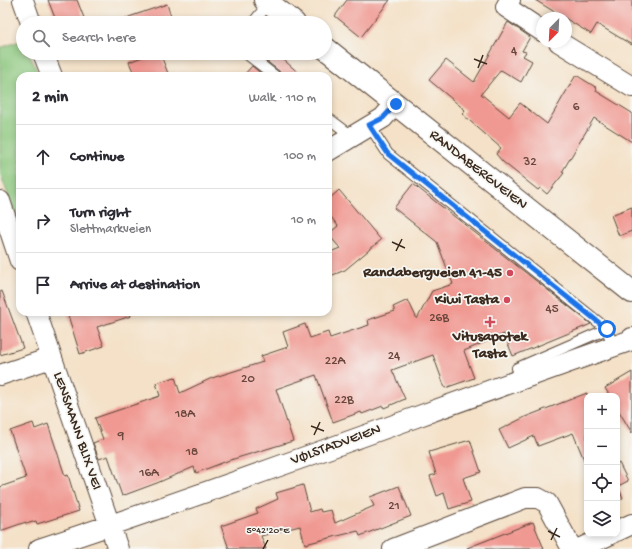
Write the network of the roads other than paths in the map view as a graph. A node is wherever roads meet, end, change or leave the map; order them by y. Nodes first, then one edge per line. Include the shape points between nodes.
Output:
1 (23, 0) edge
2 (510, 0) edge
3 (267, 2) edge
4 (29, 16) edge
5 (257, 16) edge
6 (285, 16) edge
7 (536, 27) edge
8 (569, 48) edge
9 (332, 54) edge
10 (46, 60) edge
11 (255, 60) edge
12 (50, 72) edge
13 (270, 72) edge
14 (632, 87) edge
15 (396, 104) junction
16 (332, 121) edge
17 (369, 125) junction
18 (352, 136) junction
19 (332, 148) edge
20 (0, 201) edge
21 (16, 248) edge
22 (632, 292) edge
23 (37, 316) edge
24 (610, 338) junction
25 (632, 338) edge
26 (51, 358) junction
27 (0, 376) edge
28 (632, 524) edge
29 (110, 526) junction
30 (620, 530) edge
31 (605, 537) edge
32 (39, 549) edge
33 (118, 549) edge
34 (393, 549) edge
35 (572, 549) edge
36 (579, 549) edge

1 - 4 street
2 - 7 street via 506,7
3 - 5 lane
3 - 6 main road
8 - 14 street
9 - 15 main road, RANDABERGVEIEN
10 - 12 street
11 - 13 lane
15 - 17 street via 383,118
15 - 22 main road, RANDABERGVEIEN
16 - 18 lane
17 - 18 street
17 - 24 lane via 388,154
18 - 19 street
20 - 21 street
23 - 26 street, LENSMANN BLIX VEI
24 - 25 street, VØLSTADVEIEN via 629,341
24 - 29 street, VØLSTADVEIEN via 521,380
26 - 27 street
26 - 29 street, LENSMANN BLIX VEI
28 - 30 street
29 - 32 street, VØLSTADVEIEN
29 - 33 street, LENSMANN BLIX VEI
31 - 36 street
34 - 35 street via 532,497 543,499 547,503

